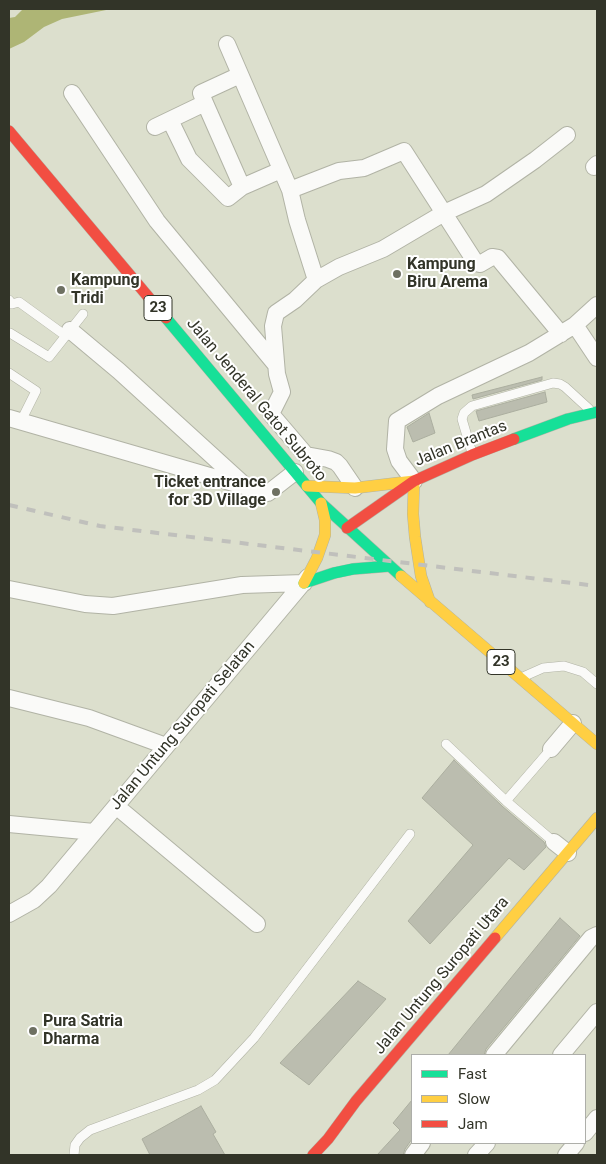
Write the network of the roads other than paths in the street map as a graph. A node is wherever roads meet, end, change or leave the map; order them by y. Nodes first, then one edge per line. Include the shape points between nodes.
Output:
1 (227, 44) dead end
2 (240, 75) junction
3 (72, 93) dead end
4 (204, 103) junction
5 (170, 120) junction
6 (154, 127) dead end
7 (9, 130) edge
8 (567, 135) dead end
9 (281, 170) junction
10 (242, 187) junction
11 (290, 190) junction
12 (444, 213) junction
13 (316, 280) junction
14 (9, 300) edge
15 (597, 305) edge
16 (83, 314) dead end
17 (568, 329) junction
18 (10, 333) edge
19 (68, 333) junction
20 (597, 358) edge
21 (276, 365) junction
22 (9, 372) edge
23 (595, 413) edge
24 (15, 420) edge
25 (472, 455) junction
26 (295, 472) junction
27 (414, 481) junction
28 (307, 486) junction
29 (245, 487) junction
30 (355, 488) junction
31 (321, 503) junction
32 (347, 528) junction
33 (390, 566) junction
34 (304, 583) junction
35 (9, 589) edge
36 (430, 602) junction
37 (521, 678) junction
38 (597, 684) edge
39 (9, 698) edge
40 (573, 723) junction
41 (446, 744) dead end
42 (597, 744) edge
43 (166, 746) junction
44 (551, 749) joint
45 (506, 801) junction
46 (116, 806) junction
47 (597, 818) edge
48 (9, 824) edge
49 (94, 832) junction
50 (410, 834) dead end
51 (554, 842) joint
52 (568, 853) junction
53 (9, 914) edge
54 (257, 924) dead end
55 (597, 935) edge
56 (597, 1012) edge
57 (495, 1054) edge
58 (562, 1054) edge
59 (597, 1118) edge
60 (586, 1131) edge
61 (421, 1144) edge
62 (485, 1144) edge
63 (575, 1144) edge
64 (74, 1155) edge
65 (313, 1155) edge
66 (413, 1155) edge
67 (476, 1155) edge
68 (566, 1155) edge

1 - 2 street
2 - 4 street via 201,93
2 - 9 street
3 - 21 street via 157,221
4 - 5 street
4 - 10 street
5 - 6 street
5 - 10 street via 188,159 228,198
7 - 26 main road, Jalan Jenderal Gatot Subroto / 23
8 - 12 street via 486,194
9 - 10 street
9 - 11 street
11 - 12 street via 339,171 364,168 404,151
11 - 13 street
12 - 13 street via 383,249
12 - 17 street via 476,262 480,264 492,257 498,258
13 - 21 street via 276,312
14 - 19 lane via 12,304 19,302
15 - 17 street
16 - 19 lane
17 - 20 street
17 - 27 street via 503,366 438,396 397,421 399,461
18 - 19 lane via 50,357
19 - 29 street via 119,371
21 - 30 street via 282,392 271,414 306,455 336,462
22 - 24 lane via 36,391
23 - 25 main road, Jalan Brantas via 568,419
23 - 25 lane via 565,387 553,383 472,406 462,419
24 - 29 street
25 - 27 main road, Jalan Brantas
26 - 28 main road, Jalan Jenderal Gatot Subroto / 23
26 - 29 street via 268,493
27 - 30 main road
27 - 32 main road, Jalan Brantas
27 - 36 main road via 414,537 421,576
28 - 30 main road
28 - 31 main road, Jalan Jenderal Gatot Subroto / 23
31 - 32 main road, Jalan Jenderal Gatot Subroto / 23
31 - 34 main road via 325,535
32 - 33 main road, 23
32 - 34 street, Jalan Untung Suropati Selatan
33 - 34 main road via 347,570
33 - 36 main road, 23
34 - 35 street via 242,585 113,606 85,604
34 - 43 street, Jalan Untung Suropati Selatan
36 - 37 main road, 23
37 - 38 lane via 543,668 564,666 583,672
37 - 40 main road, 23
39 - 43 street via 89,718
40 - 42 main road, 23
40 - 44 street
41 - 45 lane
43 - 46 street, Jalan Untung Suropati Selatan
44 - 45 lane
45 - 51 lane
46 - 49 street, Jalan Untung Suropati Selatan
46 - 54 street
47 - 52 main road, Jalan Untung Suropati Utara
48 - 49 street
49 - 53 street, Jalan Untung Suropati Selatan via 34,900
50 - 64 lane via 254,1038 215,1080 198,1090 90,1130 75,1145
51 - 52 street
52 - 65 main road, Jalan Untung Suropati Utara
55 - 57 street via 591,938
56 - 58 street
59 - 60 street
61 - 66 street
62 - 67 street
63 - 68 street

